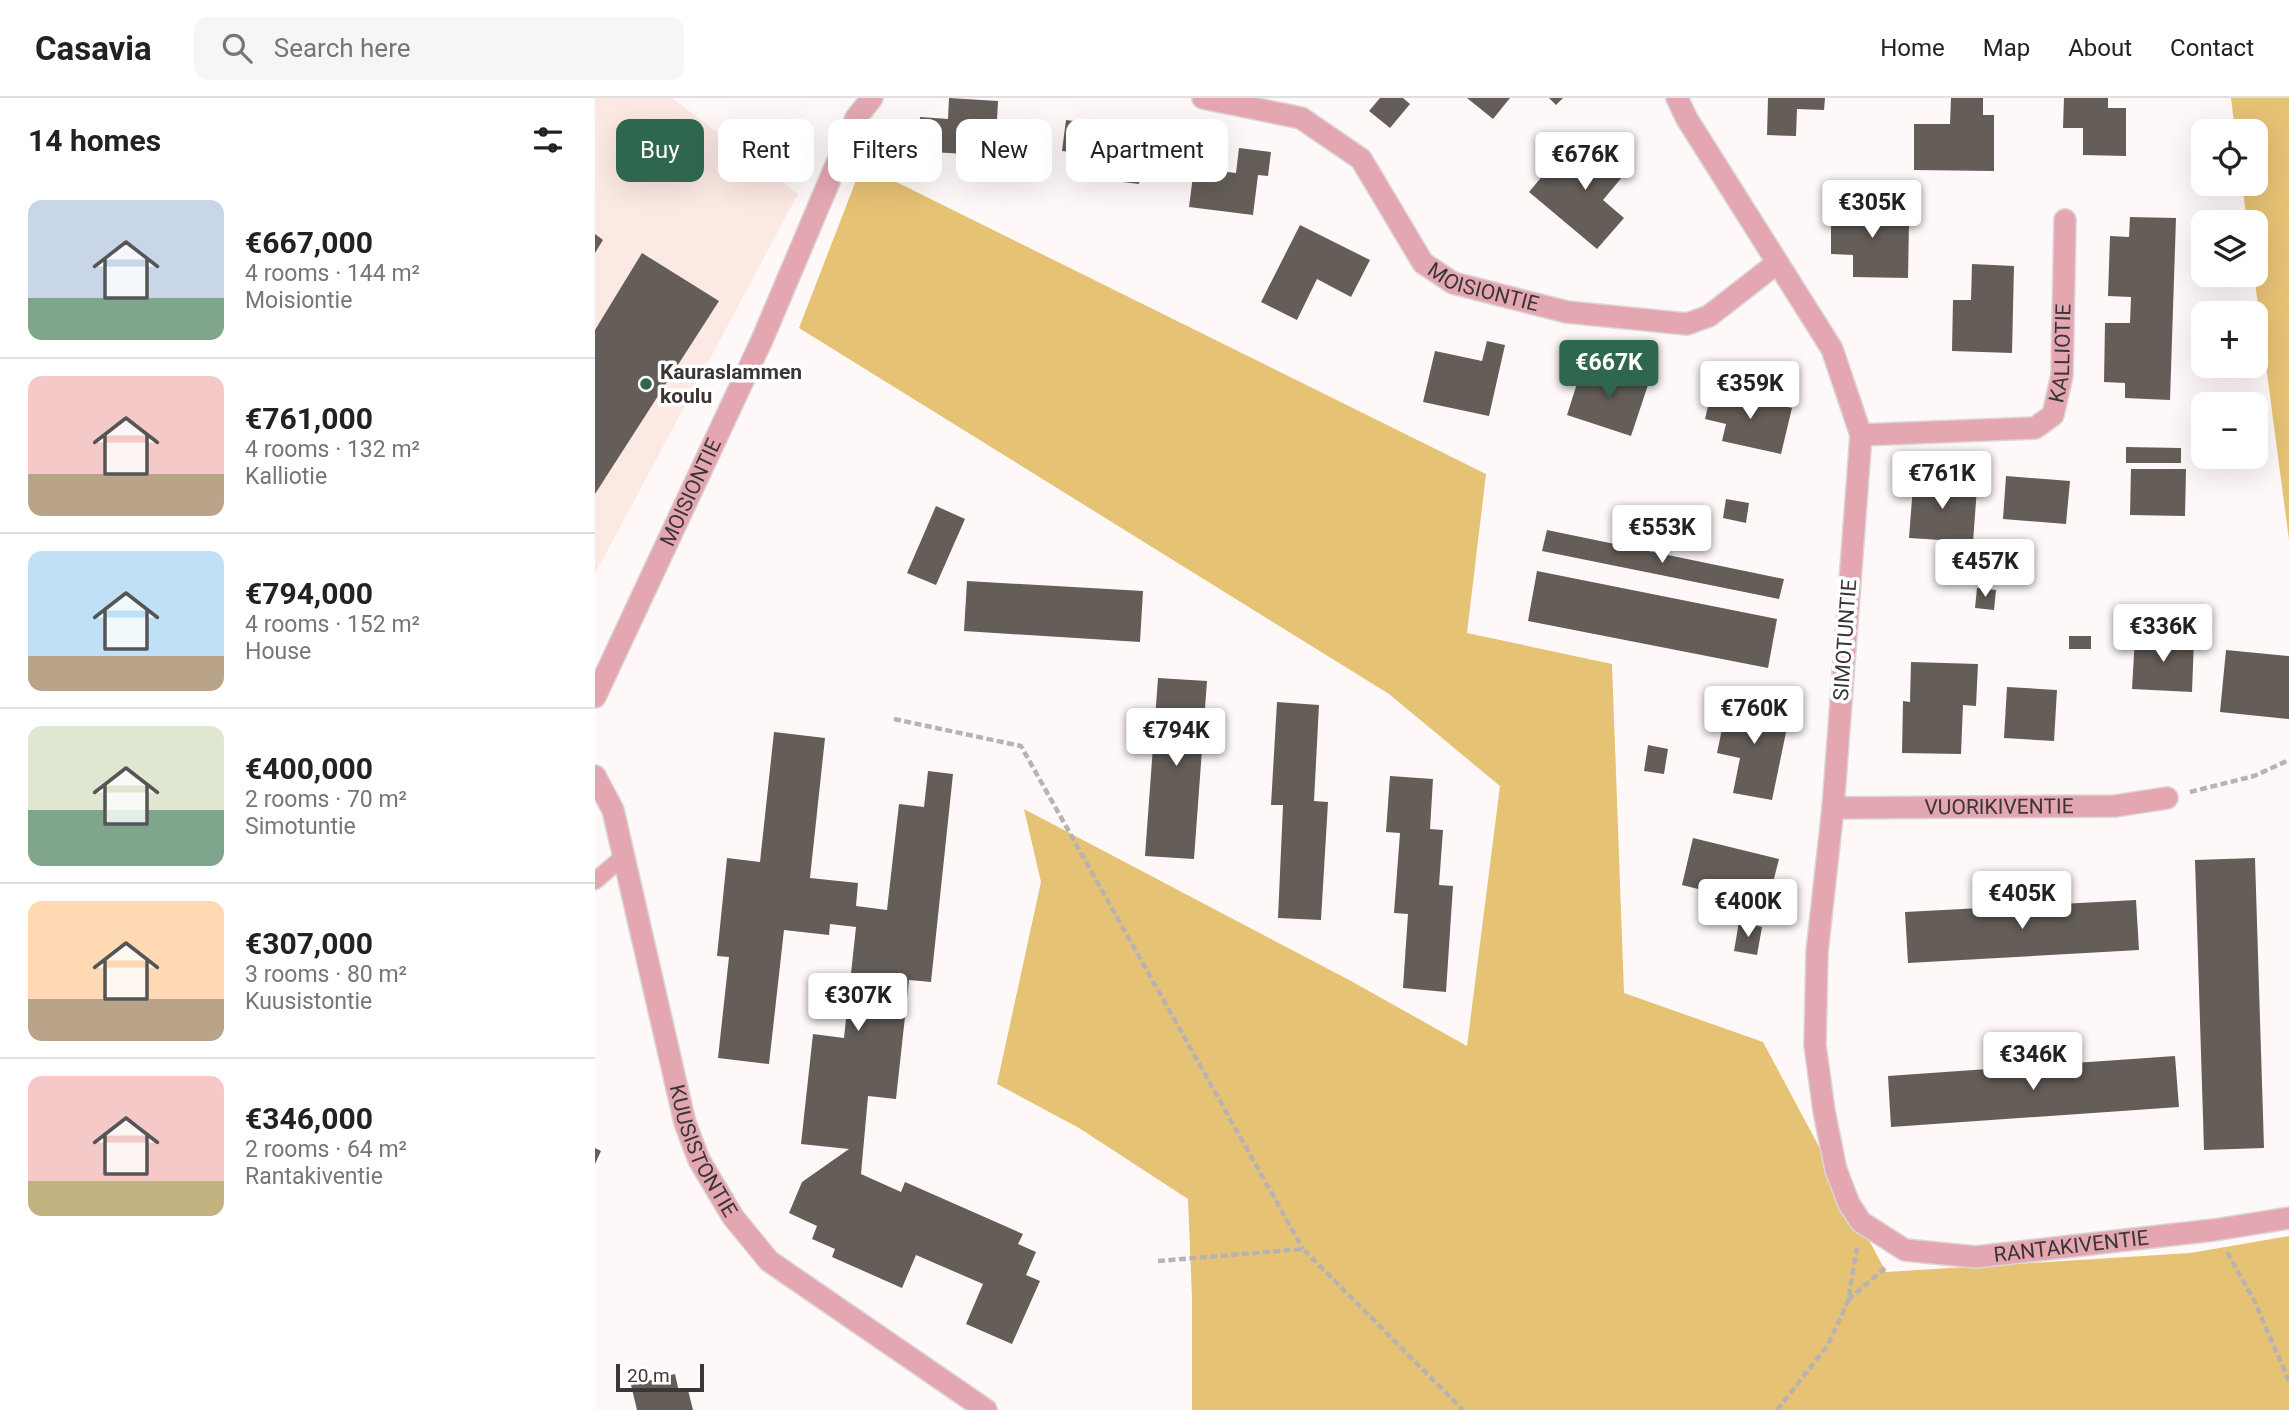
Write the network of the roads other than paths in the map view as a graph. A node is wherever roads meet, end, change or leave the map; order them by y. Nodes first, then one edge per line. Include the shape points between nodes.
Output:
1 (872, 98) edge
2 (1203, 98) edge
3 (1677, 98) edge
4 (2065, 220) dead end
5 (1777, 263) junction
6 (1861, 435) junction
7 (595, 697) edge
8 (595, 776) edge
9 (2167, 798) road end
10 (1833, 808) junction
11 (623, 857) junction
12 (595, 881) edge
13 (2289, 1218) edge
14 (1861, 1222) joint
15 (986, 1410) edge

1 - 7 street, MOISIONTIE via 856,118 762,340
2 - 5 street, MOISIONTIE via 1301,118 1361,159 1423,263 1453,283 1567,312 1687,324 1709,316
3 - 5 street, SIMOTUNTIE
4 - 6 street, KALLIOTIE via 2062,375 2053,415 2035,428
5 - 6 street, SIMOTUNTIE via 1832,349
6 - 10 street, SIMOTUNTIE
8 - 11 street, KUUSISTONTIE via 613,810
9 - 10 street, VUORIKIVENTIE via 2115,806
10 - 14 street, SIMOTUNTIE via 1817,952 1815,1045 1836,1170
11 - 12 lane
11 - 15 street, KUUSISTONTIE via 685,1124 699,1160 733,1217 769,1261
13 - 14 street, RANTAKIVENTIE via 1976,1257 1905,1250

